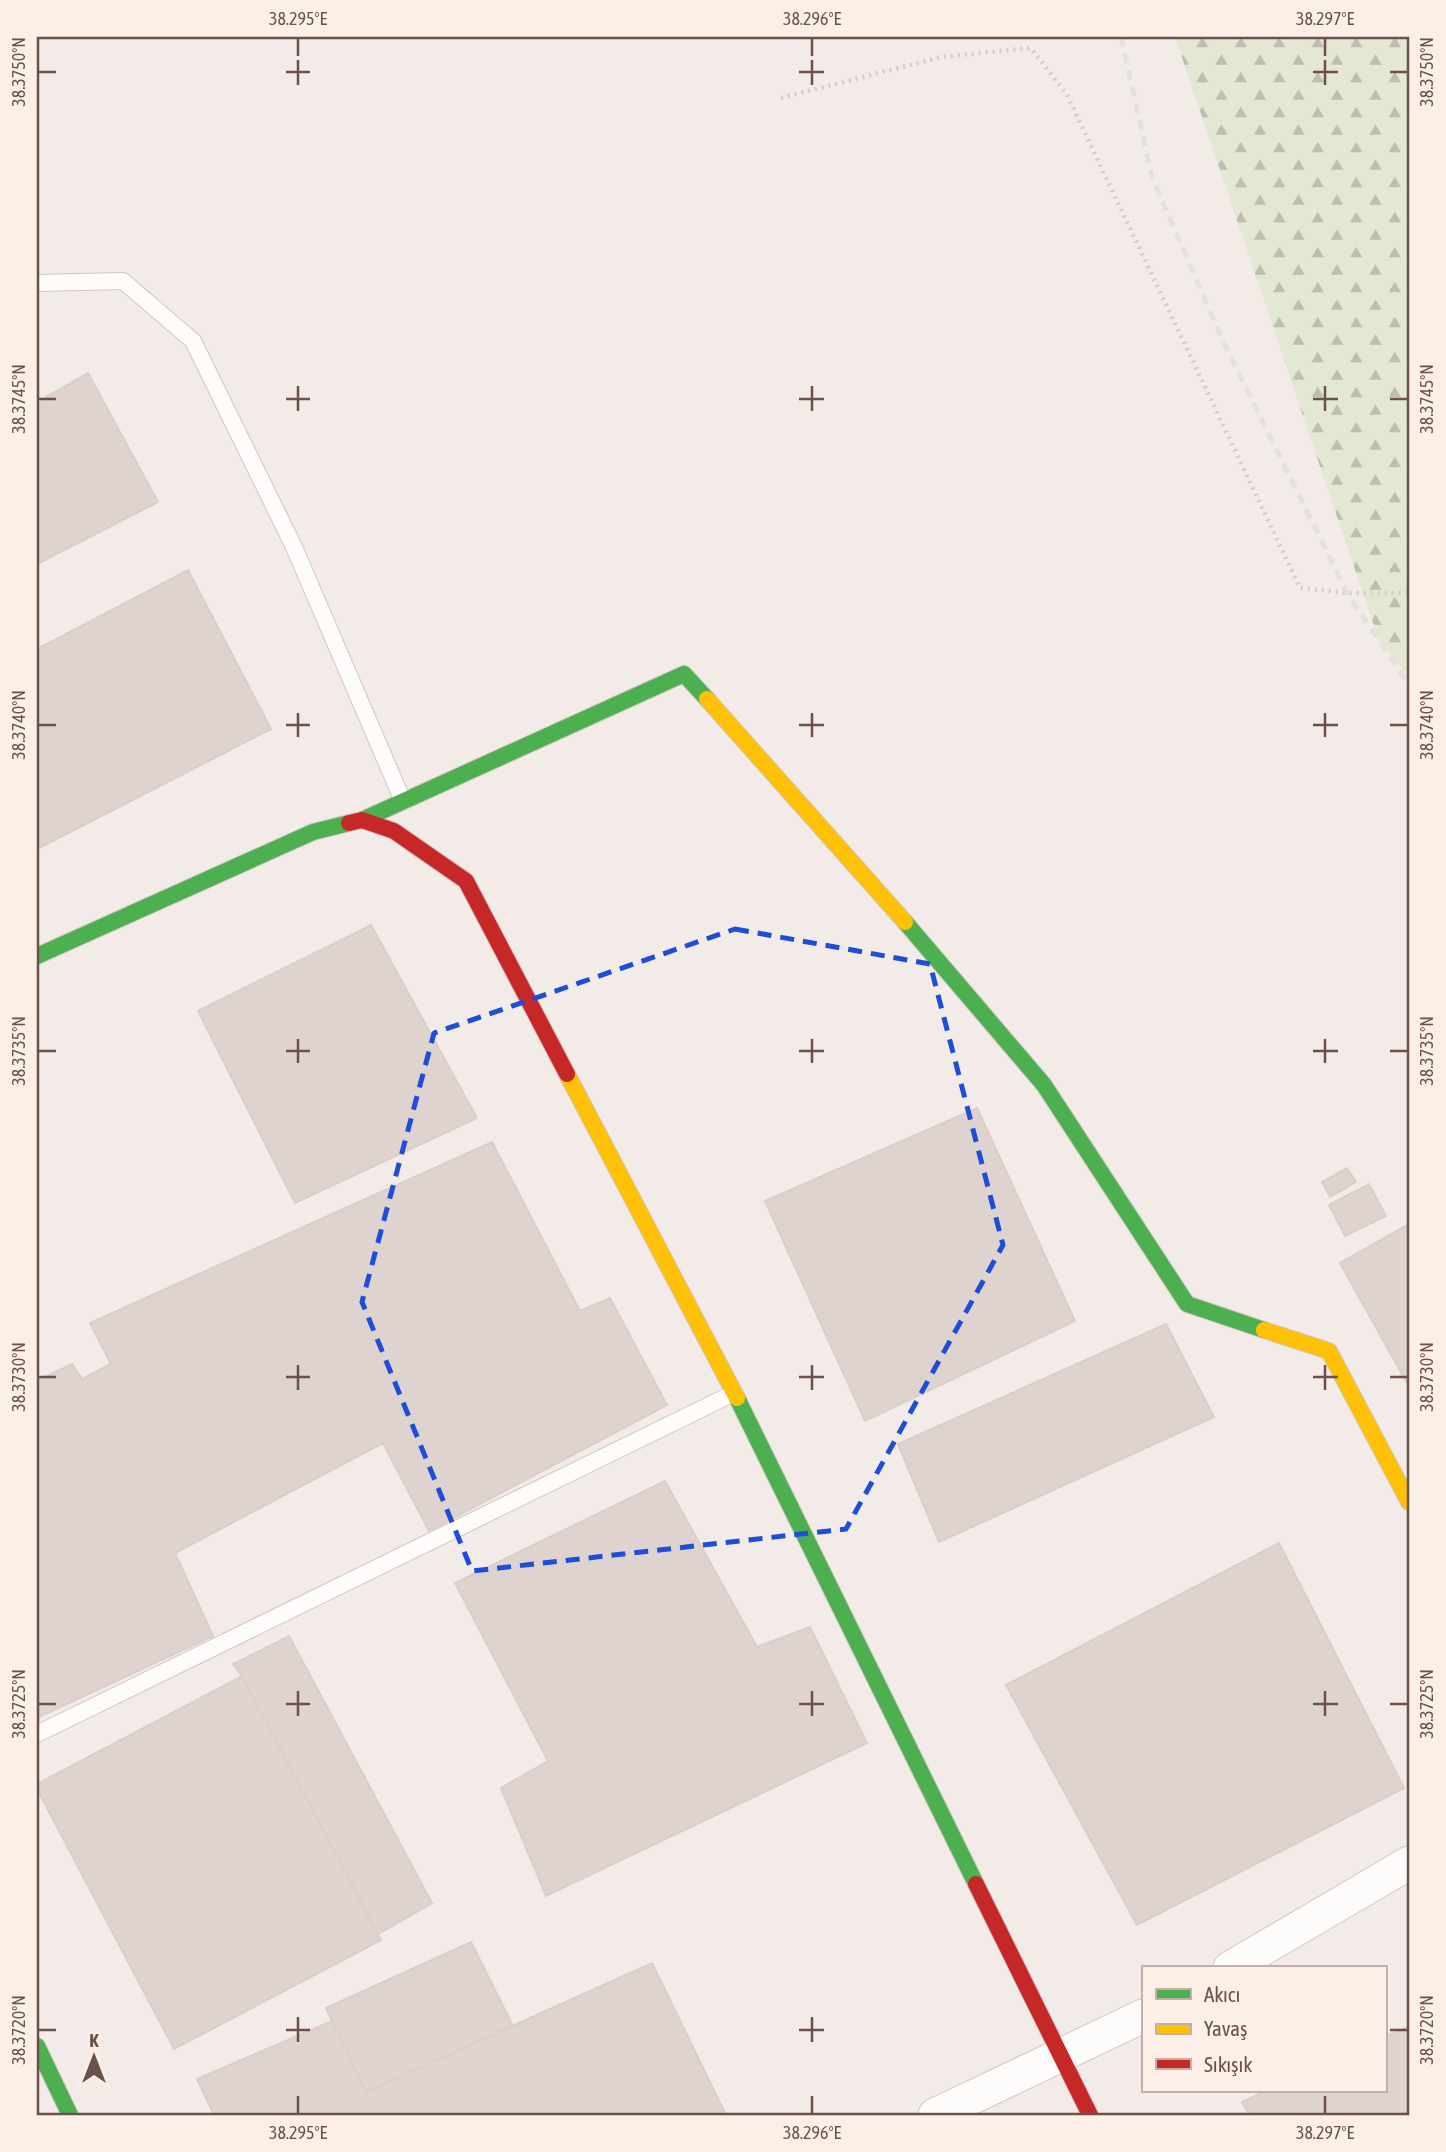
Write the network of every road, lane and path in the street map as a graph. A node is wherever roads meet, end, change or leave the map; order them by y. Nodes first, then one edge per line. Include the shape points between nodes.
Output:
1 (781, 98) dead end
2 (37, 283) edge
3 (1409, 593) edge
4 (403, 801) junction
5 (362, 820) junction
6 (37, 956) edge
7 (734, 1393) junction
8 (1409, 1502) edge
9 (37, 1734) edge
10 (1409, 1863) edge
11 (1233, 1966) edge
12 (1142, 2016) edge
13 (37, 2046) edge
14 (1060, 2056) junction
15 (70, 2115) edge
16 (935, 2115) edge
17 (1090, 2115) edge

1 - 3 path via 941,57 1031,48 1067,95 1300,588
2 - 4 lane via 123,281 193,341 294,547
4 - 5 street
4 - 8 street via 684,674 919,936 1044,1085 1187,1304 1329,1351
5 - 6 street via 313,832
5 - 7 street via 394,831 466,881
7 - 9 lane
7 - 14 street
10 - 11 street
12 - 14 street
13 - 15 street
14 - 16 street
14 - 17 street

